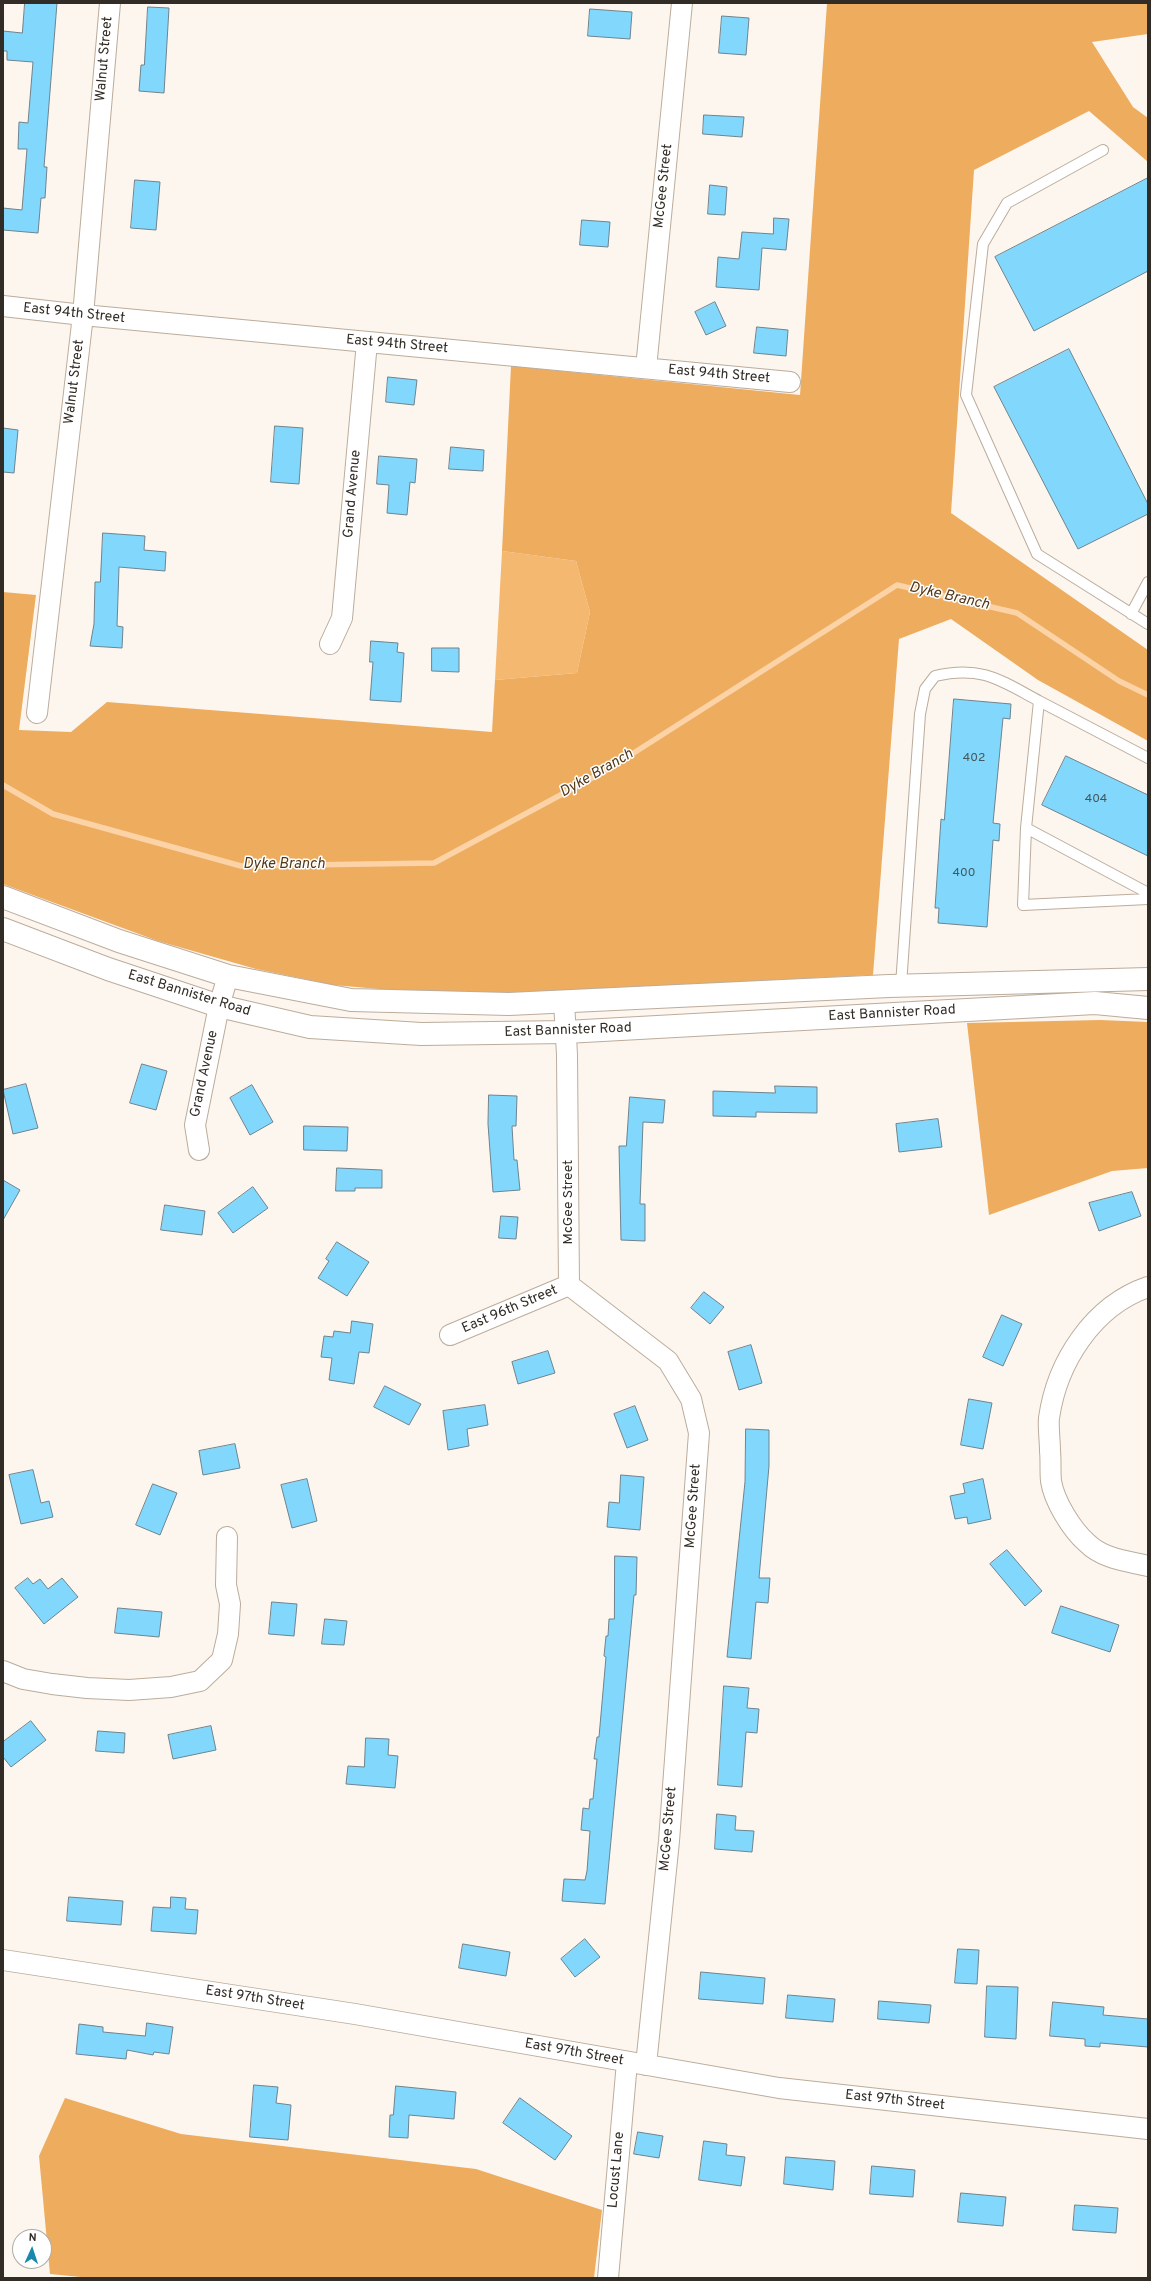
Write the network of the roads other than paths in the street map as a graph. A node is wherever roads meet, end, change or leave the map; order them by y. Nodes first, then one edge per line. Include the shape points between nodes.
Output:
1 (110, 3) edge
2 (682, 3) edge
3 (1103, 150) dead end
4 (3, 306) edge
5 (82, 315) junction
6 (367, 342) junction
7 (646, 368) junction
8 (790, 382) dead end
9 (1148, 582) edge
10 (1131, 614) junction
11 (1148, 624) edge
12 (330, 644) dead end
13 (1039, 701) junction
14 (37, 713) dead end
15 (1148, 758) edge
16 (1026, 828) junction
17 (1148, 894) edge
18 (3, 897) edge
19 (1148, 899) edge
20 (3, 929) edge
21 (228, 976) junction
22 (1148, 979) edge
23 (901, 985) junction
24 (564, 1001) junction
25 (220, 1006) junction
26 (1148, 1008) edge
27 (566, 1032) junction
28 (199, 1150) dead end
29 (569, 1285) junction
30 (1148, 1287) edge
31 (450, 1336) dead end
32 (227, 1538) dead end
33 (1148, 1566) edge
34 (3, 1671) edge
35 (3, 1960) edge
36 (627, 2062) junction
37 (646, 2065) junction
38 (1148, 2129) edge
39 (608, 2278) edge

1 - 5 street, Walnut Street
2 - 7 street, McGee Street
3 - 10 lane via 1008,203 984,244 966,395 1037,554
4 - 5 street, East 94th Street
5 - 6 street, East 94th Street
5 - 14 street, Walnut Street
6 - 7 street, East 94th Street
6 - 12 street, Grand Avenue via 342,618
7 - 8 street, East 94th Street
9 - 10 lane
10 - 11 lane
13 - 15 lane
13 - 16 lane
13 - 23 lane via 997,678 975,672 955,671 935,676 925,689 920,714
16 - 17 lane
16 - 19 lane via 1023,905
18 - 21 main road, East Bannister Road via 119,941
20 - 25 main road, East Bannister Road via 108,969
21 - 24 main road, East Bannister Road via 351,1000 509,1004
21 - 25 street, Grand Avenue
22 - 23 main road, East Bannister Road
23 - 24 main road, East Bannister Road
24 - 27 street, McGee Street
25 - 27 main road, East Bannister Road via 310,1027 421,1034
25 - 28 street, Grand Avenue via 195,1125
26 - 27 main road, East Bannister Road via 1095,1003
27 - 29 street, McGee Street
29 - 31 street, East 96th Street
29 - 37 street, McGee Street via 668,1361 691,1399 699,1433 669,1841
30 - 33 street via 1111,1307 1087,1330 1064,1364 1055,1387 1049,1419 1051,1483 1068,1523 1087,1544 1105,1556
32 - 34 street via 226,1585 230,1604 228,1634 222,1660 200,1681 171,1687 87,1688 23,1679
35 - 36 street, East 97th Street via 355,2014
36 - 37 street, East 97th Street
36 - 39 street, Locust Lane
37 - 38 street, East 97th Street via 779,2088

